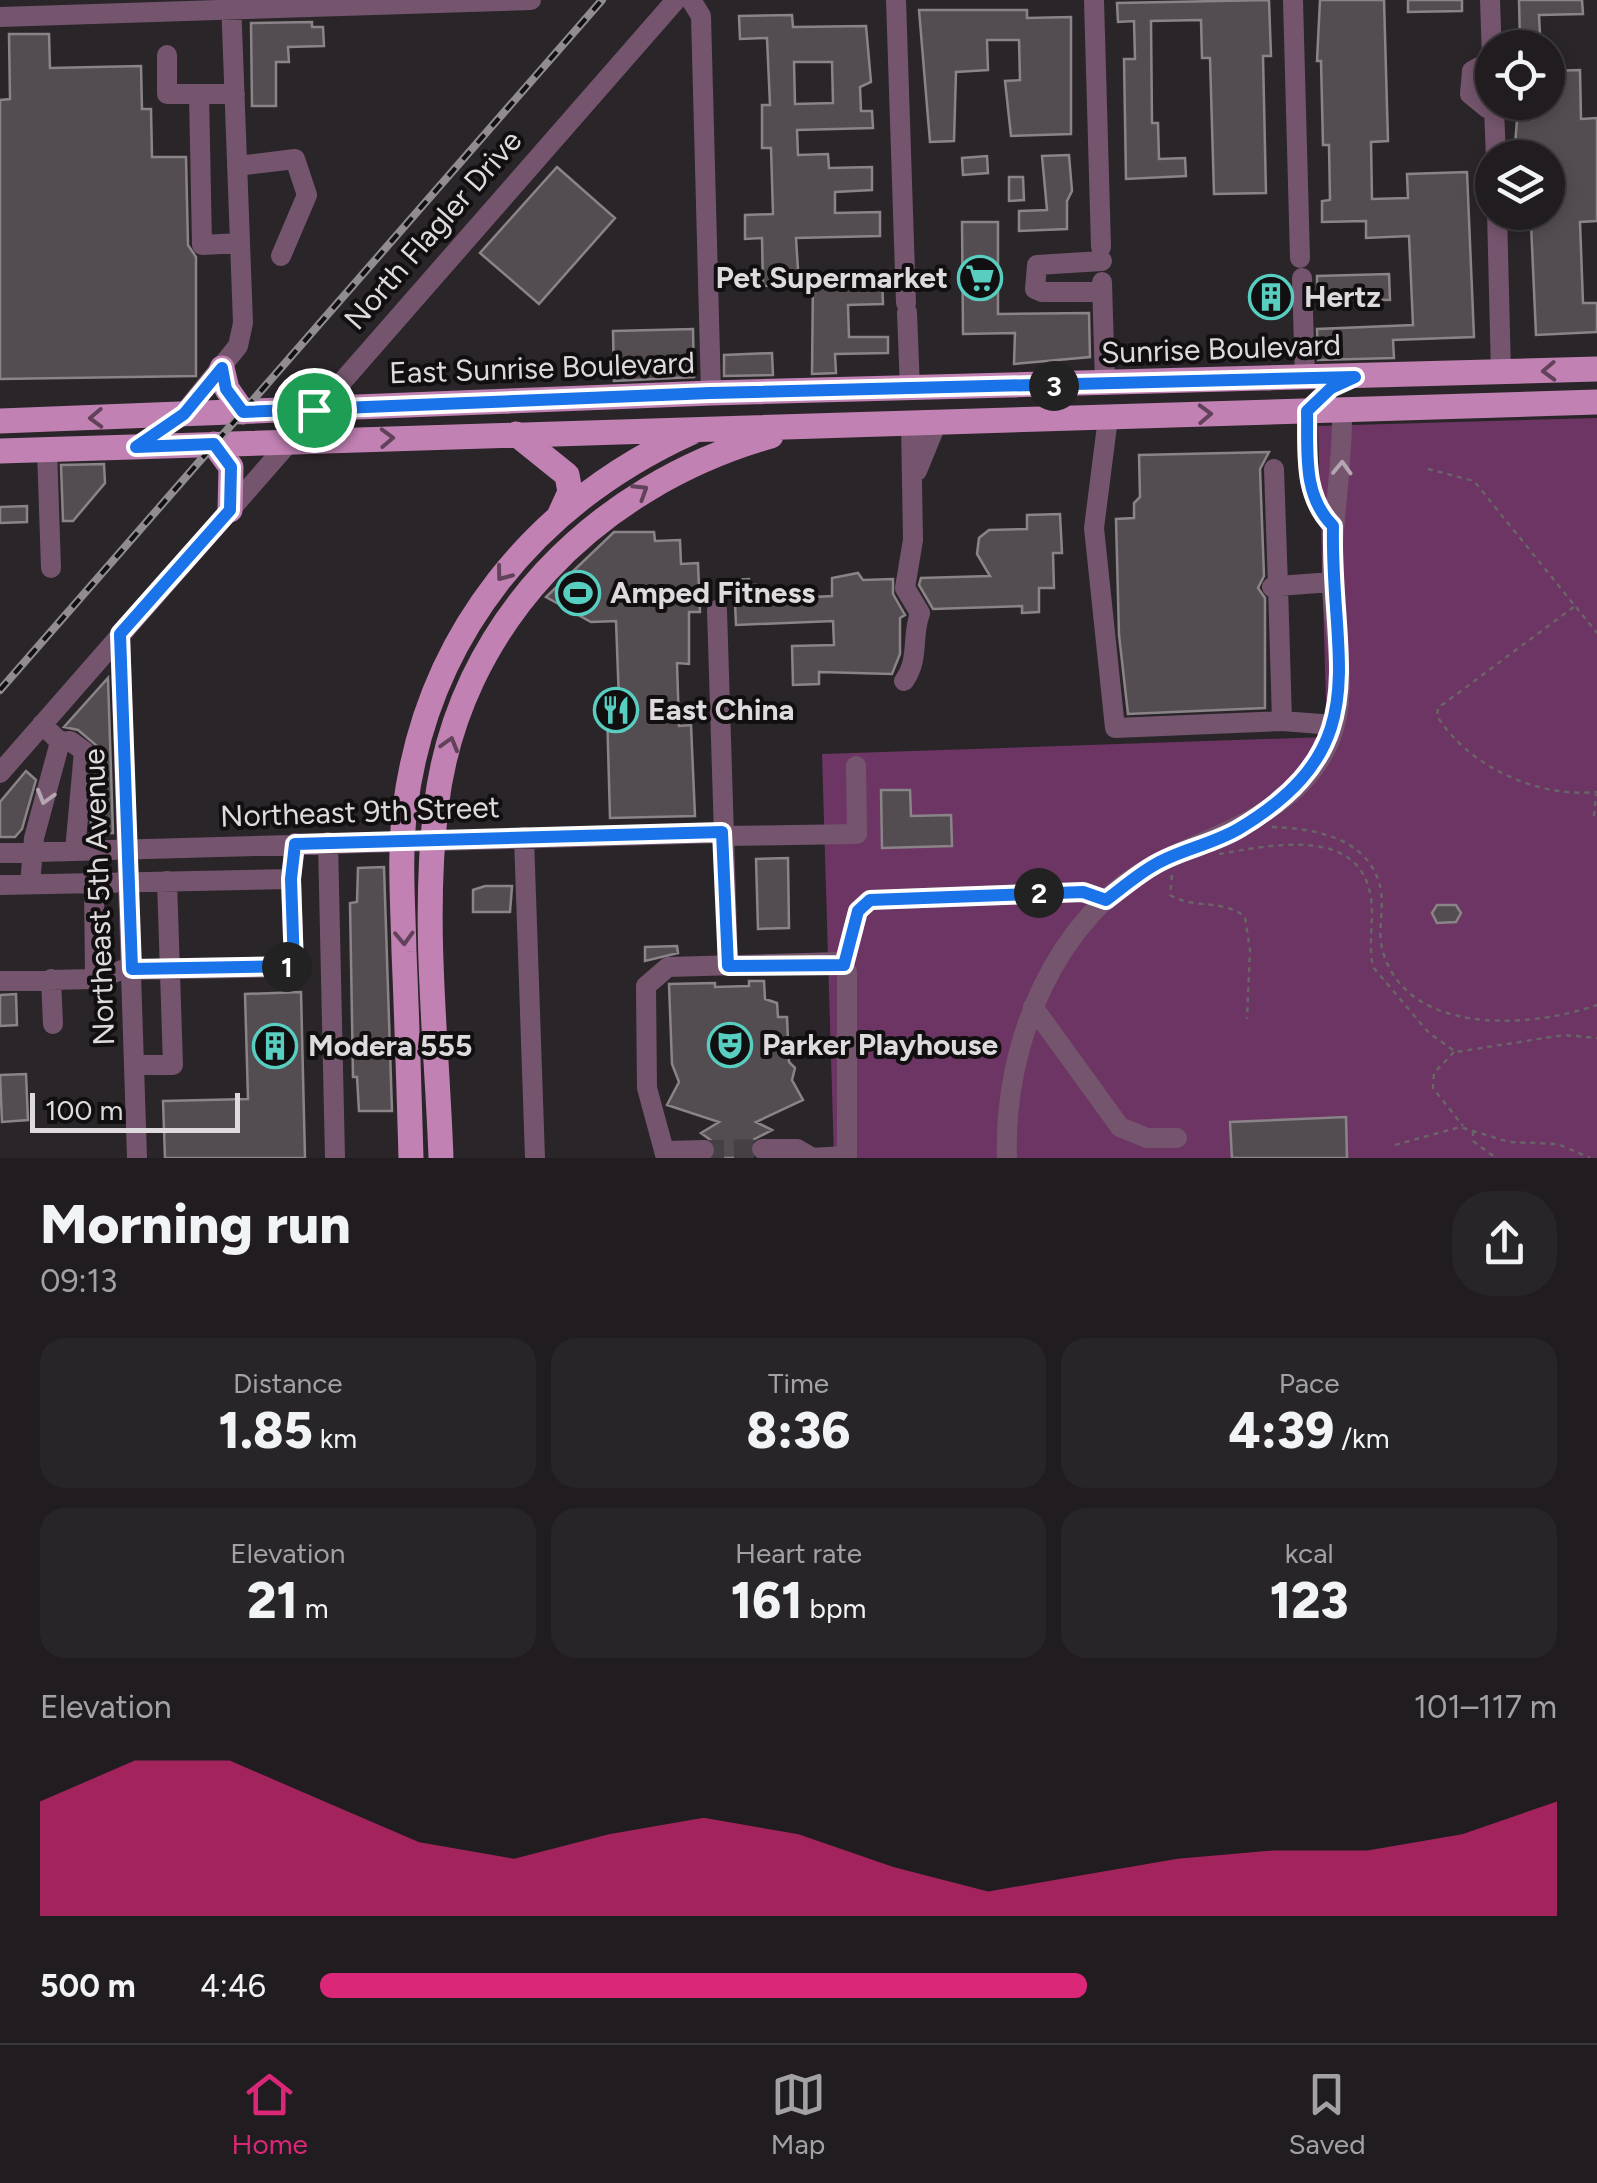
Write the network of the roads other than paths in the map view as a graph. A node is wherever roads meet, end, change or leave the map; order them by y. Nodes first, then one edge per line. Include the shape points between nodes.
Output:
1 (531, 0) edge
2 (676, 0) edge
3 (692, 0) edge
4 (896, 0) edge
5 (1094, 0) edge
6 (1292, 0) edge
7 (1490, 0) edge
8 (476, 1) edge
9 (503, 1) edge
10 (433, 2) edge
11 (232, 5) edge
12 (37, 8) edge
13 (0, 16) edge
14 (1491, 30) edge
15 (166, 55) dead end
16 (1475, 71) edge
17 (199, 94) junction
18 (234, 94) junction
19 (1475, 97) edge
20 (237, 166) junction
21 (1497, 230) edge
22 (240, 243) junction
23 (1102, 255) junction
24 (281, 256) dead end
25 (1102, 292) junction
26 (222, 368) junction
27 (1597, 370) edge
28 (1501, 372) junction
29 (1355, 377) junction
30 (1305, 378) junction
31 (1152, 384) junction
32 (1105, 385) junction
33 (910, 390) junction
34 (846, 392) junction
35 (710, 393) junction
36 (1597, 402) edge
37 (314, 410) junction
38 (1342, 410) junction
39 (1307, 411) junction
40 (243, 412) junction
41 (184, 414) junction
42 (1108, 418) junction
43 (0, 421) edge
44 (924, 422) junction
45 (815, 427) junction
46 (700, 428) junction
47 (516, 434) junction
48 (290, 442) junction
49 (214, 444) junction
50 (136, 447) junction
51 (47, 450) junction
52 (0, 452) edge
53 (1274, 470) dead end
54 (230, 510) junction
55 (558, 516) junction
56 (1333, 526) junction
57 (51, 568) dead end
58 (1332, 582) junction
59 (1275, 587) junction
60 (718, 610) dead end
61 (120, 634) junction
62 (904, 680) dead end
63 (1282, 721) junction
64 (42, 724) junction
65 (1334, 726) junction
66 (60, 742) junction
67 (856, 766) dead end
68 (0, 773) edge
69 (722, 834) junction
70 (524, 837) junction
71 (432, 840) junction
72 (402, 841) junction
73 (328, 842) junction
74 (295, 844) junction
75 (128, 850) junction
76 (76, 851) junction
77 (32, 852) junction
78 (0, 854) edge
79 (291, 879) junction
80 (167, 881) junction
81 (129, 882) junction
82 (94, 883) junction
83 (30, 884) junction
84 (0, 885) edge
85 (1106, 900) junction
86 (844, 965) junction
87 (728, 966) junction
88 (132, 969) junction
89 (172, 969) junction
90 (51, 979) junction
91 (95, 979) junction
92 (0, 981) edge
93 (1034, 1008) junction
94 (52, 1024) dead end
95 (134, 1065) junction
96 (1177, 1138) dead end
97 (762, 1149) dead end
98 (704, 1150) dead end
99 (666, 1154) edge
100 (809, 1157) edge
101 (137, 1158) edge
102 (335, 1158) edge
103 (411, 1158) edge
104 (441, 1158) edge
105 (535, 1158) edge
106 (1007, 1158) edge

1 - 9 street
2 - 37 street, North Flagler Drive
3 - 35 street via 701,16
4 - 33 street
5 - 23 street
6 - 30 street
7 - 14 street
8 - 9 street
8 - 10 street
10 - 11 street
11 - 12 street
11 - 18 street
12 - 13 street
15 - 17 street via 167,94
16 - 19 street via 1468,86
17 - 18 street
17 - 22 street via 202,244
18 - 20 street
20 - 22 street
20 - 24 street via 295,159 307,195
21 - 28 street
22 - 26 street via 243,323 238,346
23 - 25 street
23 - 25 street via 1037,265 1034,274 1035,289 1042,292
25 - 32 street
26 - 40 main road via 226,389
26 - 41 street
27 -> 28 main road, Sunrise Boulevard
28 - 29 main road, Sunrise Boulevard
29 - 30 main road, Sunrise Boulevard
29 - 39 main road
30 - 31 main road, Sunrise Boulevard
31 - 32 main road, Sunrise Boulevard
31 - 42 main road via 1123,400
32 - 33 main road, Sunrise Boulevard
33 - 34 main road, Sunrise Boulevard
34 - 35 main road, East Sunrise Boulevard
34 - 46 main road
35 - 37 main road, East Sunrise Boulevard
36 - 38 main road
37 - 40 main road, East Sunrise Boulevard
37 - 48 street, North Flagler Drive
38 - 39 main road
56 -> 38 street via 1343,466
42 -> 39 main road
39 - 56 street via 1308,481
40 - 41 main road, East Sunrise Boulevard
41 -> 43 main road, East Sunrise Boulevard
41 - 50 main road
42 - 44 main road
42 - 63 street via 1094,515 1109,595 1115,728
44 - 45 main road
44 - 62 street via 905,588 920,613 916,663
45 - 46 main road
71 -> 45 main road via 450,739 476,674 521,600 560,555 659,479 734,446
46 - 47 main road
46 - 55 main road via 618,470
48 -> 47 main road
47 - 55 main road via 567,474 570,492
48 - 49 main road
48 - 54 street, North Flagler Drive
49 - 50 main road
49 - 54 main road via 231,467
50 - 51 main road
51 - 52 main road
51 - 57 street
53 - 59 street
54 - 61 street, North Flagler Drive
55 -> 72 main road via 498,579 446,667 419,738
56 - 58 street
58 - 59 street
58 - 65 street via 1340,691
59 - 63 street
60 - 69 street
61 - 64 street, North Flagler Drive
61 - 75 street, Northeast 5th Avenue
63 - 65 street
64 - 66 street
64 - 68 street, North Flagler Drive
65 - 85 street via 1300,786 1238,830 1156,863
66 - 76 street via 80,746 85,757
66 -> 77 street
67 - 69 street, Northeast 9th Street via 857,834
69 - 70 street, Northeast 9th Street
69 - 87 street
70 - 71 street, Northeast 9th Street
70 - 105 street
71 - 72 street, Northeast 9th Street
71 - 104 main road
72 - 73 street, Northeast 9th Street
72 -> 103 main road
73 - 74 street, Northeast 9th Street
73 - 102 street
74 - 75 street, Northeast 9th Street
74 - 79 street
75 - 76 street, Northeast 9th Street
75 - 81 street, Northeast 5th Avenue
76 - 77 street, Northeast 9th Street
77 - 78 street, Northeast 9th Street
77 - 83 street
79 - 80 street
79 - 89 street via 294,966
80 - 81 street
80 - 89 street
81 - 82 street
81 - 88 street, Northeast 5th Avenue
82 - 83 street
82 - 91 street
83 - 84 street
85 - 86 street via 1083,892 870,900 858,911
85 - 93 street via 1059,957
86 - 87 street
86 - 100 street via 848,1156
87 - 99 street via 668,968 646,986 647,1088
88 - 89 street
88 - 91 street
88 - 95 street, Northeast 5th Avenue
89 - 95 street via 173,1065
90 - 91 street
90 - 92 street
90 - 94 street
93 - 96 street via 1120,1127 1147,1138
93 - 106 street via 1007,1110
95 - 101 street, Northeast 5th Avenue
97 - 100 street via 797,1149
98 - 99 street

